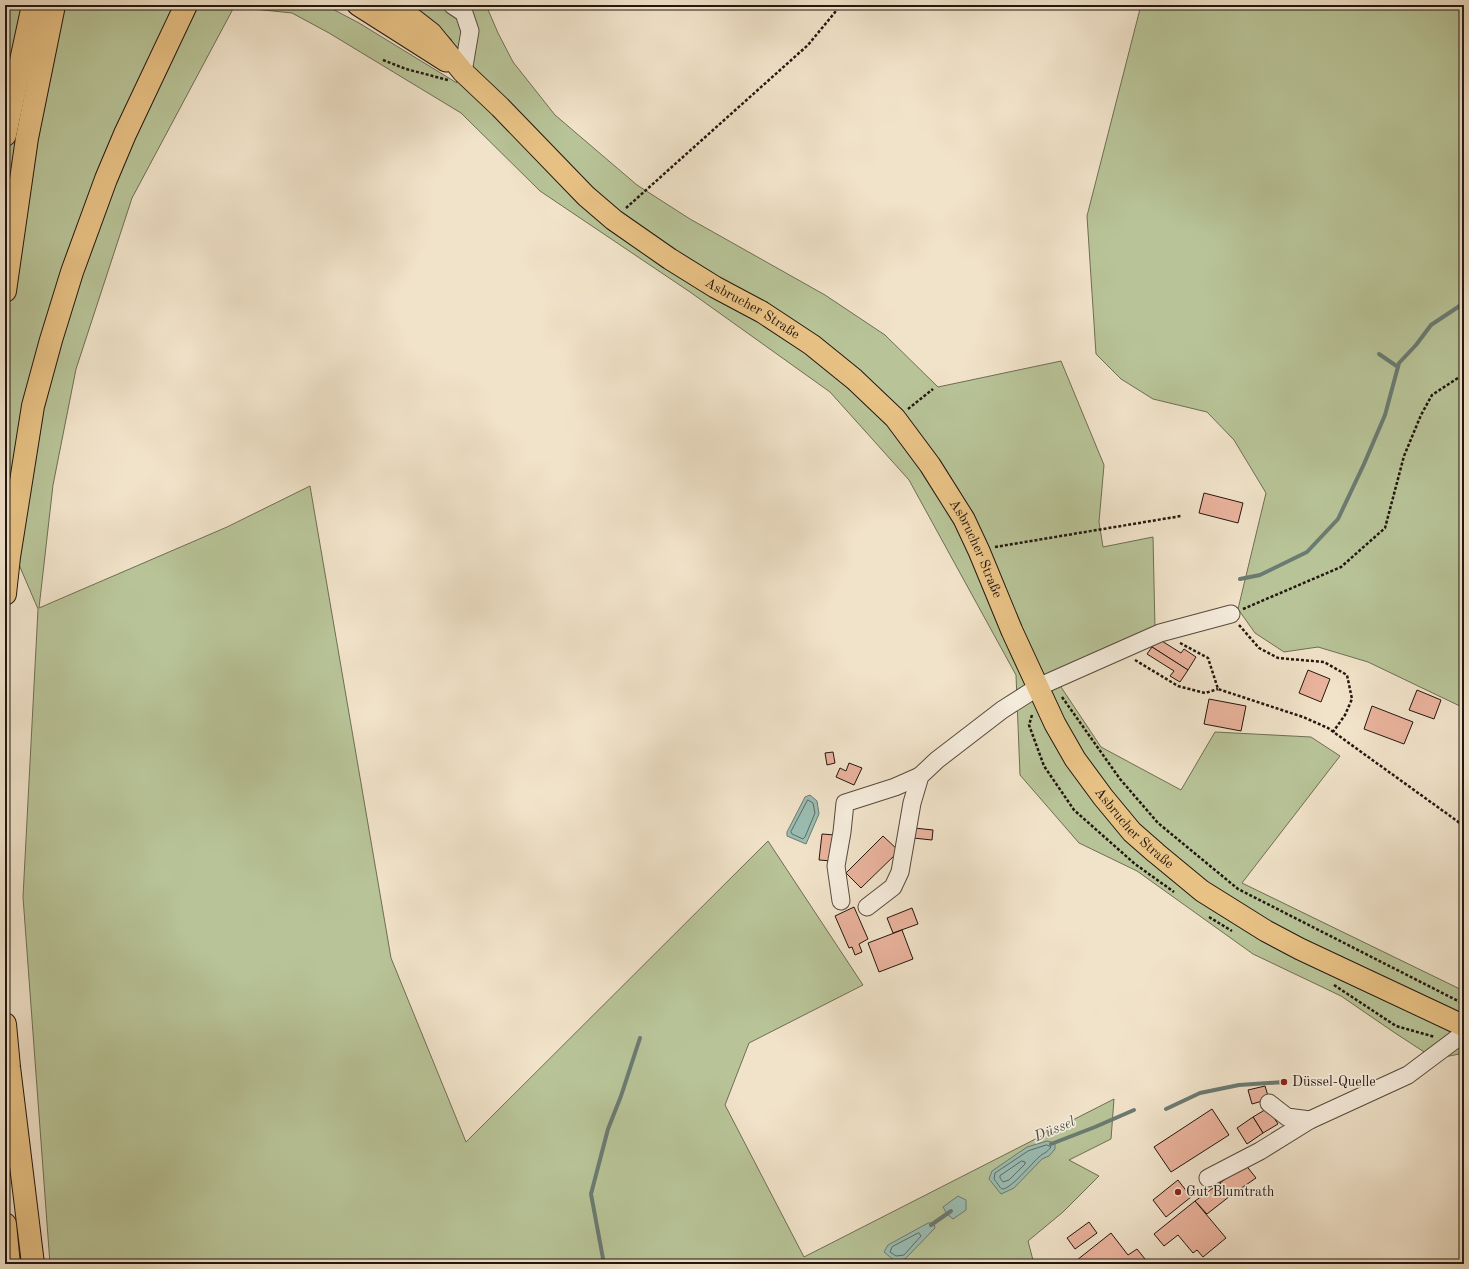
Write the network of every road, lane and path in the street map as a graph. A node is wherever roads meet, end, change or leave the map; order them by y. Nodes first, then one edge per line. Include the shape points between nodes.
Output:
1 (33, 5) edge
2 (54, 5) edge
3 (358, 5) edge
4 (452, 5) edge
5 (841, 5) edge
6 (396, 6) edge
7 (186, 9) edge
8 (383, 60) dead end
9 (455, 76) junction
10 (5, 135) edge
11 (614, 220) junction
12 (5, 291) edge
13 (1464, 374) edge
14 (933, 389) dead end
15 (895, 418) junction
16 (1181, 516) dead end
17 (979, 551) junction
18 (5, 594) edge
19 (1231, 614) junction
20 (1160, 633) junction
21 (1120, 651) junction
22 (1045, 684) junction
23 (1218, 690) junction
24 (1333, 732) junction
25 (920, 776) junction
26 (1464, 826) edge
27 (841, 902) dead end
28 (867, 907) dead end
29 (1464, 1004) edge
30 (5, 1024) edge
31 (1464, 1026) edge
32 (1464, 1033) edge
33 (1269, 1103) dead end
34 (1310, 1120) junction
35 (1208, 1178) dead end
36 (5, 1224) edge
37 (9, 1264) edge
38 (33, 1264) edge

1 - 10 highway
2 - 12 highway via 27,138
3 - 9 main road, Asbrucher Straße via 426,47
4 - 9 street via 464,13 470,31
5 - 11 path via 808,45
6 - 9 main road, Asbrucher Straße via 431,33
7 - 18 highway via 172,33 125,134 72,272 33,406
8 - 9 path via 406,68
9 - 11 main road, Asbrucher Straße via 500,107 586,196
11 - 15 main road, Asbrucher Straße via 670,259 762,312 812,345 854,379
13 - 19 path via 1432,395 1404,456 1385,528 1341,567
14 - 15 path
15 - 17 main road, Asbrucher Straße via 930,465 964,519
16 - 17 path
17 - 22 main road, Asbrucher Straße via 1012,630
19 - 20 street
19 - 24 path via 1259,648 1278,658 1324,662 1347,675 1352,699
20 - 21 street
20 - 23 path via 1208,658
21 - 22 street
21 - 23 path via 1178,686 1205,693
22 - 25 street via 1002,710
22 - 29 path via 1158,823 1238,889
22 - 31 main road, Asbrucher Straße via 1055,724 1075,759 1132,832 1177,872 1221,904 1266,931
23 - 24 path via 1303,717
24 - 26 path
25 - 27 street via 845,803 836,866
25 - 28 street via 912,803 900,872 893,887
30 - 38 highway
32 - 34 street via 1408,1075
33 - 34 street via 1287,1117
34 - 35 street via 1260,1151
36 - 37 highway

